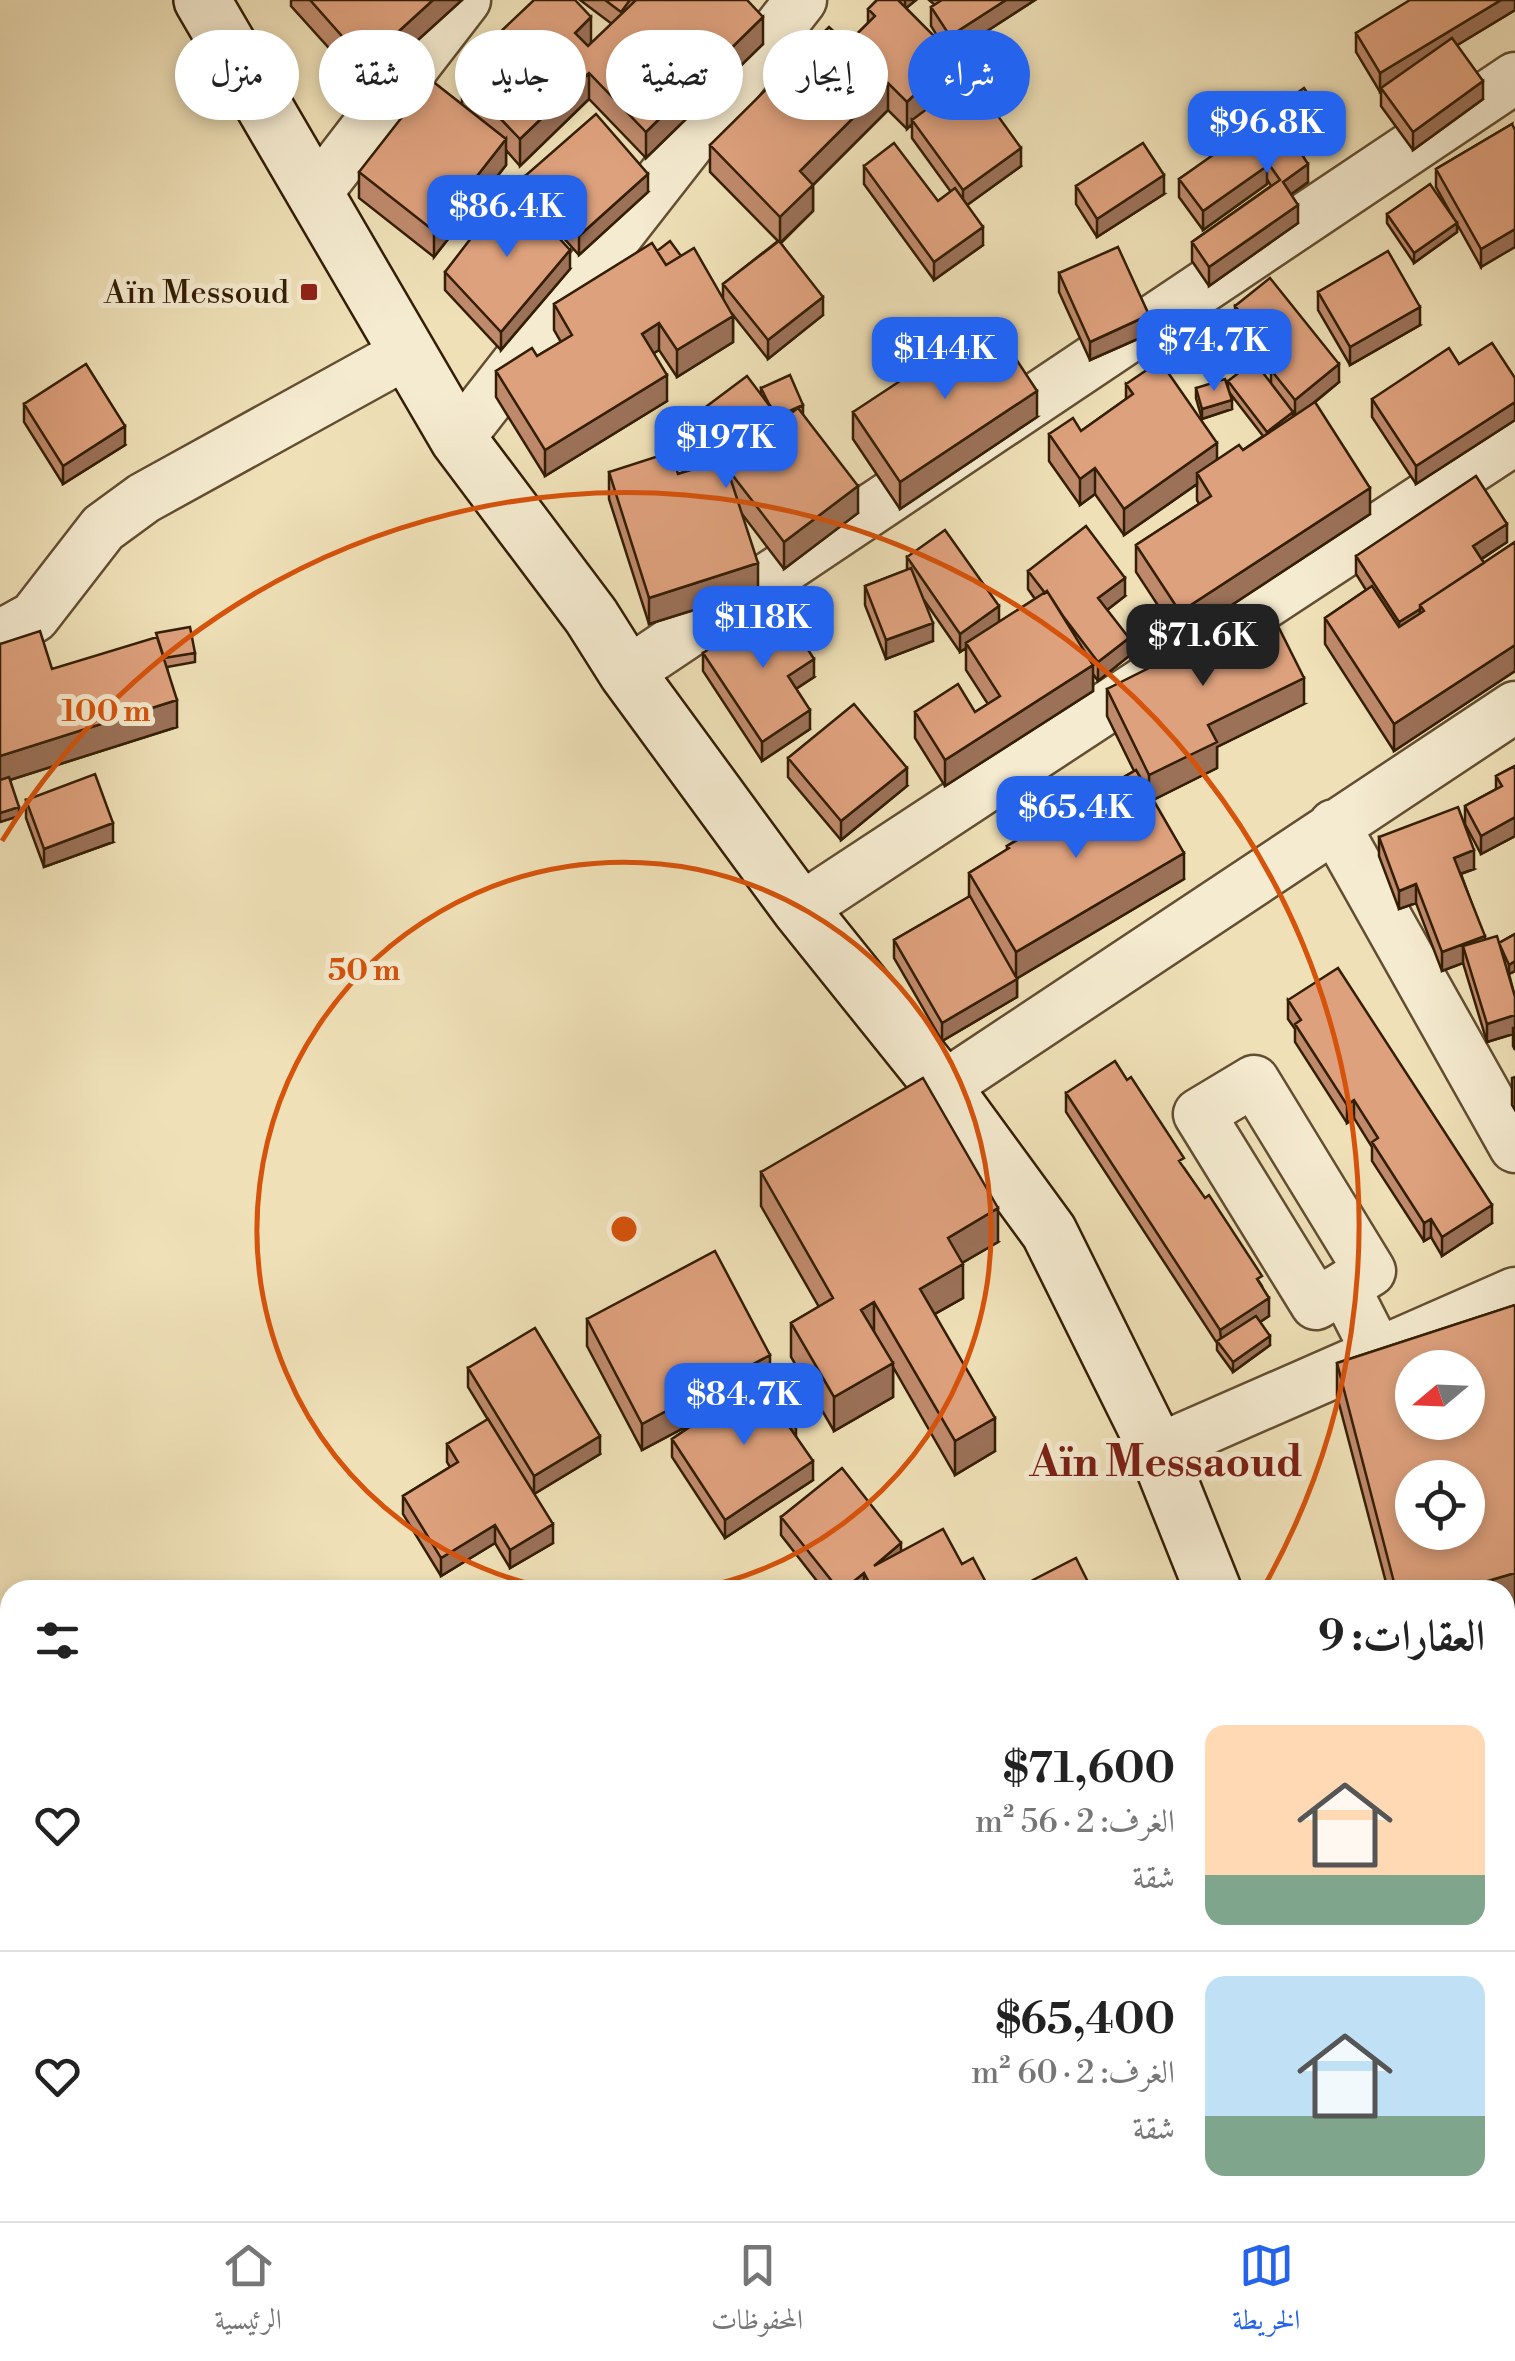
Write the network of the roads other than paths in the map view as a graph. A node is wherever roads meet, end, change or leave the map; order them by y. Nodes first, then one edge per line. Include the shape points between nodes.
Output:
1 (202, 0) edge
2 (465, 0) edge
3 (801, 0) edge
4 (1515, 78) edge
5 (314, 196) junction
6 (407, 353) junction
7 (458, 439) junction
8 (1515, 439) edge
9 (0, 636) edge
10 (627, 673) junction
11 (1515, 707) edge
12 (1334, 825) junction
13 (800, 909) junction
14 (943, 1087) junction
15 (1515, 1146) edge
16 (1344, 1287) dead end
17 (1515, 1293) edge
18 (1378, 1354) junction
19 (1157, 1450) junction
20 (1209, 1580) edge

1 - 5 main road
2 - 5 street
3 - 7 street
4 - 10 street
5 - 6 main road
6 - 7 main road
6 - 9 street via 144,498 103,528 34,617
7 - 10 main road
8 - 13 street
10 - 13 main road
11 - 12 street
12 - 14 street
12 - 15 street
13 - 14 main road
14 - 19 main road via 1050,1232
16 - 18 street
17 - 18 street
18 - 19 street
19 - 20 main road

